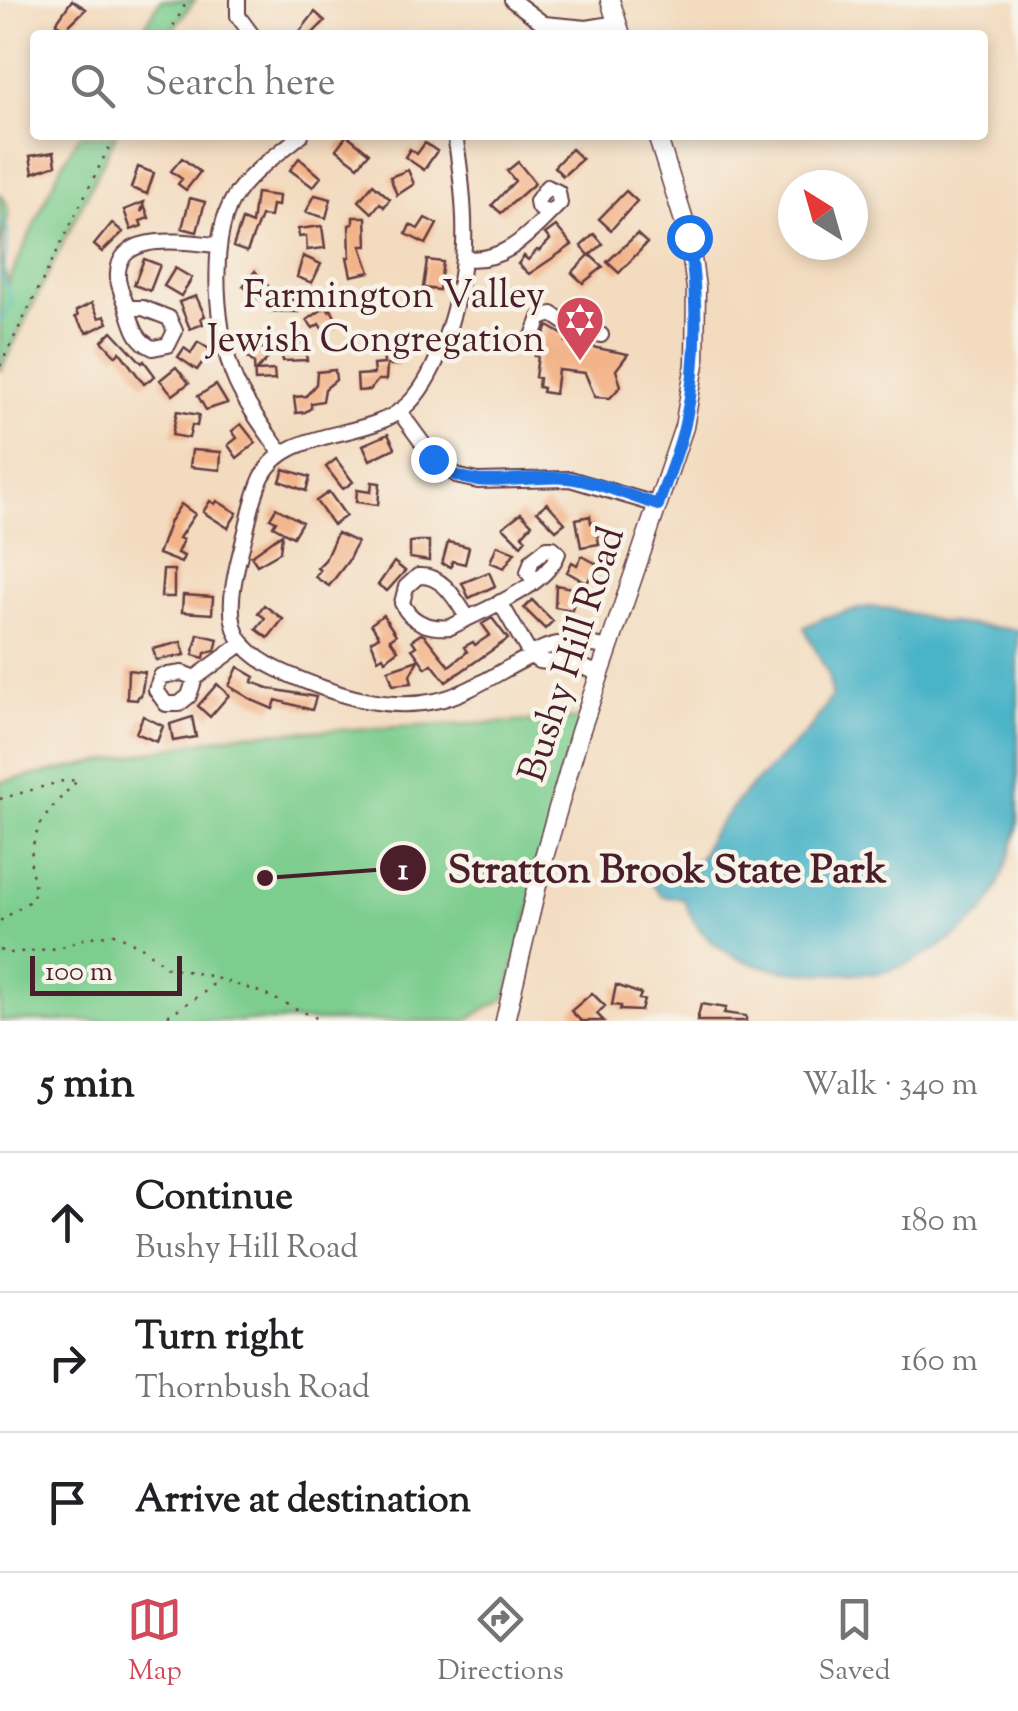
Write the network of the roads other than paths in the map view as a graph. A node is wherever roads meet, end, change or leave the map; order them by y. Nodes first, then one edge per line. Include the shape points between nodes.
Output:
1 (238, 0) edge
2 (512, 0) edge
3 (610, 0) edge
4 (619, 29) edge
5 (248, 30) edge
6 (296, 140) edge
7 (456, 140) edge
8 (660, 140) edge
9 (549, 214) dead end
10 (218, 245) junction
11 (464, 258) junction
12 (128, 308) dead end
13 (601, 335) dead end
14 (531, 341) dead end
15 (399, 411) junction
16 (282, 454) junction
17 (658, 505) junction
18 (534, 581) dead end
19 (500, 602) junction
20 (467, 618) junction
21 (243, 644) junction
22 (609, 648) junction
23 (531, 656) junction
24 (600, 674) junction
25 (195, 678) dead end
26 (505, 1021) edge

1 - 5 street via 238,16
2 - 4 street via 544,24
3 - 4 main road
6 - 10 street via 234,196
7 - 11 street via 466,202
8 - 17 main road, Bushy Hill Road via 689,237 696,364 684,428
9 - 11 street via 507,254
10 - 12 street via 165,240 129,251 118,273
10 - 16 street via 230,364
11 - 15 street via 440,352
13 - 14 street via 552,314 540,318
15 - 16 street
15 - 17 street via 436,463 460,477 570,478
16 - 21 street via 262,477 234,576 231,615
17 - 22 main road, Bushy Hill Road
18 - 19 street
19 - 20 street
19 - 23 street
20 - 20 street via 451,627 421,624 405,610 402,596 418,576 433,576
21 - 23 street via 270,668 348,697 403,704 455,696
21 - 25 street
22 - 23 street via 554,644
22 - 24 main road, Bushy Hill Road
23 - 24 street
24 - 26 main road, Bushy Hill Road via 542,864

